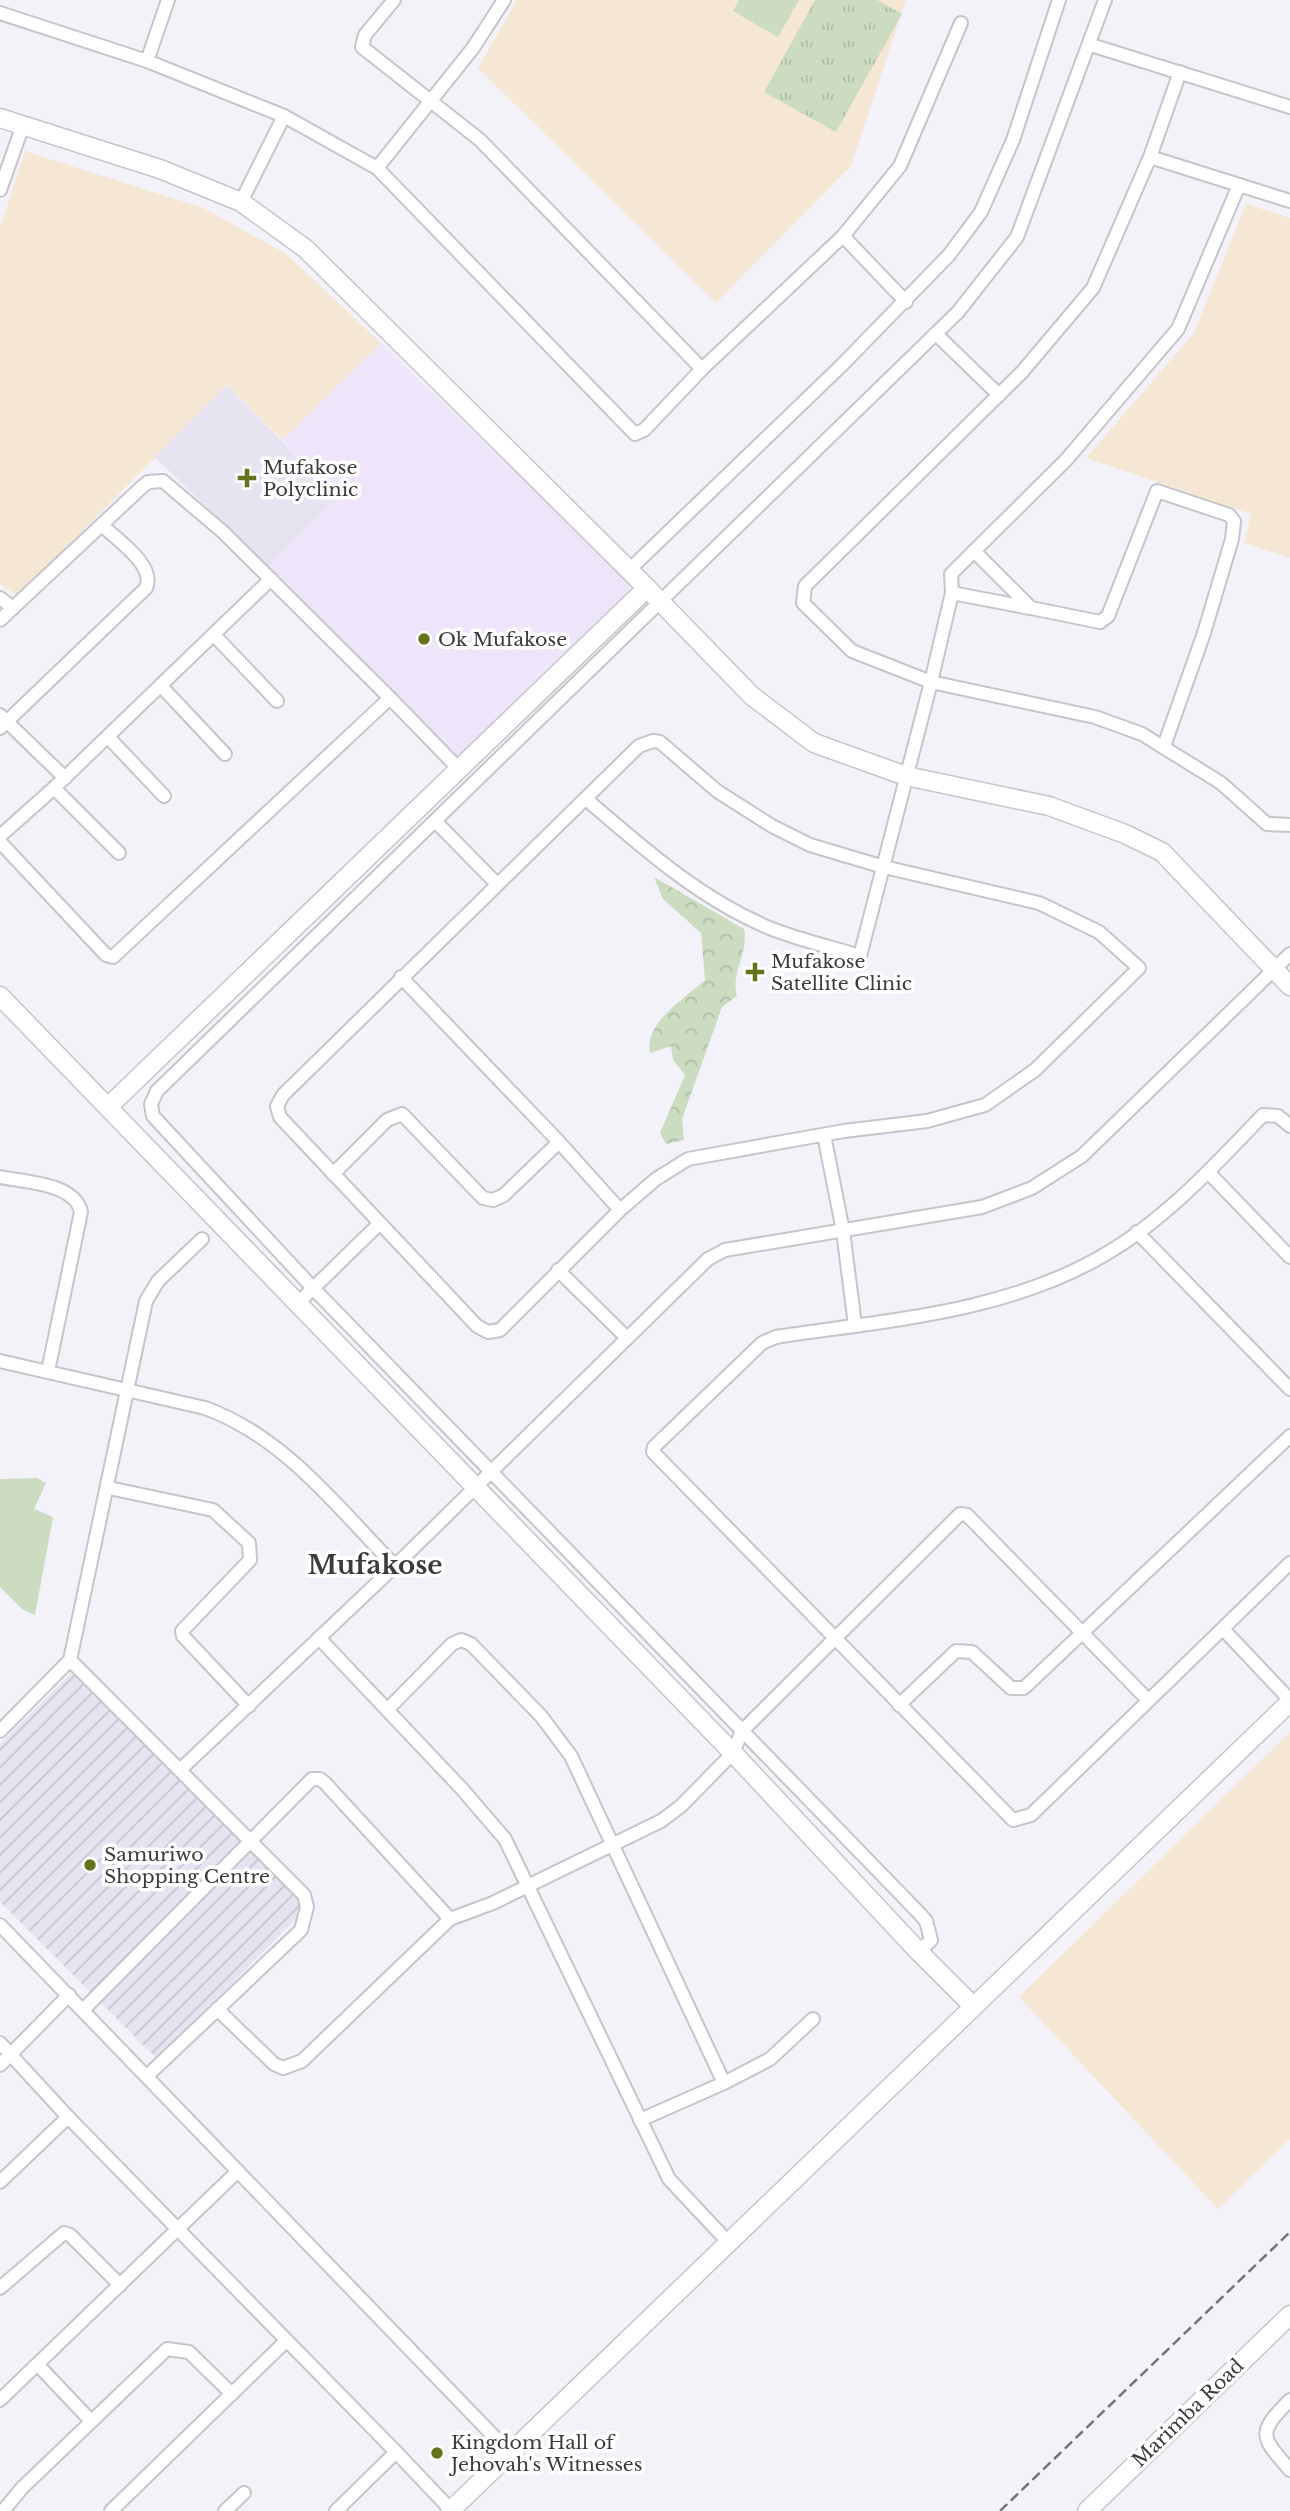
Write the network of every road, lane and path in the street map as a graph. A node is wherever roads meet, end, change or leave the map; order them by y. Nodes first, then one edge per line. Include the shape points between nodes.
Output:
1 (168, 0) edge
2 (394, 0) edge
3 (504, 0) edge
4 (1059, 0) edge
5 (1105, 0) edge
6 (0, 13) edge
7 (961, 23) dead end
8 (1090, 45) junction
9 (147, 61) junction
10 (1180, 72) junction
11 (430, 100) junction
12 (1290, 107) edge
13 (284, 116) junction
14 (0, 118) edge
15 (23, 125) junction
16 (1150, 157) junction
17 (377, 168) junction
18 (1240, 185) junction
19 (0, 190) edge
20 (1290, 201) edge
21 (241, 202) junction
22 (843, 236) junction
23 (906, 302) junction
24 (936, 334) junction
25 (702, 369) junction
26 (999, 395) junction
27 (102, 526) junction
28 (974, 551) junction
29 (629, 570) junction
30 (271, 579) junction
31 (952, 593) junction
32 (653, 594) junction
33 (0, 598) edge
34 (13, 608) junction
35 (1031, 608) junction
36 (0, 620) edge
37 (214, 635) junction
38 (931, 682) junction
39 (161, 687) junction
40 (390, 698) junction
41 (277, 701) dead end
42 (2, 722) edge
43 (108, 737) junction
44 (1164, 746) junction
45 (225, 754) dead end
46 (459, 769) junction
47 (906, 776) junction
48 (65, 778) junction
49 (54, 788) junction
50 (164, 796) dead end
51 (586, 799) junction
52 (435, 821) junction
53 (1290, 825) edge
54 (0, 836) edge
55 (0, 842) edge
56 (119, 853) dead end
57 (884, 867) junction
58 (497, 884) junction
59 (1290, 954) edge
60 (1274, 970) junction
61 (401, 977) junction
62 (1290, 986) edge
63 (0, 996) edge
64 (108, 1106) junction
65 (1290, 1126) edge
66 (824, 1135) junction
67 (559, 1142) junction
68 (1208, 1172) junction
69 (333, 1174) junction
70 (0, 1177) edge
71 (620, 1210) junction
72 (379, 1224) junction
73 (843, 1231) junction
74 (1138, 1232) junction
75 (202, 1239) dead end
76 (1290, 1257) edge
77 (558, 1270) junction
78 (312, 1287) junction
79 (297, 1304) junction
80 (855, 1325) junction
81 (627, 1338) junction
82 (0, 1361) edge
83 (48, 1371) junction
84 (1290, 1389) edge
85 (128, 1390) junction
86 (1290, 1436) edge
87 (490, 1472) junction
88 (475, 1487) junction
89 (109, 1488) junction
90 (1290, 1563) edge
91 (395, 1566) junction
92 (1223, 1629) junction
93 (1082, 1633) junction
94 (319, 1638) junction
95 (833, 1640) junction
96 (70, 1661) junction
97 (1147, 1699) junction
98 (1290, 1701) edge
99 (899, 1705) junction
100 (249, 1706) junction
101 (387, 1710) junction
102 (0, 1731) edge
103 (742, 1731) junction
104 (733, 1753) junction
105 (181, 1769) junction
106 (250, 1840) junction
107 (610, 1843) junction
108 (530, 1885) junction
109 (450, 1919) junction
110 (0, 1925) edge
111 (919, 1952) junction
112 (69, 1995) junction
113 (973, 2006) junction
114 (217, 2009) junction
115 (83, 2010) junction
116 (813, 2019) dead end
117 (0, 2043) edge
118 (10, 2054) junction
119 (0, 2065) edge
120 (147, 2076) junction
121 (724, 2083) junction
122 (68, 2117) junction
123 (640, 2120) junction
124 (238, 2171) junction
125 (0, 2182) edge
126 (179, 2229) junction
127 (727, 2242) junction
128 (120, 2285) junction
129 (0, 2288) edge
130 (1290, 2315) edge
131 (286, 2341) junction
132 (37, 2365) junction
133 (232, 2394) junction
134 (0, 2400) edge
135 (1290, 2400) edge
136 (91, 2421) junction
137 (509, 2451) junction
138 (396, 2452) junction
139 (1290, 2470) edge
140 (244, 2493) dead end
141 (450, 2510) edge
142 (4, 2511) edge
143 (111, 2511) edge
144 (225, 2511) edge
145 (336, 2511) edge
146 (1087, 2511) edge

1 - 9 street
2 - 11 street via 365,35 362,47
3 - 11 street via 473,48
4 - 23 street via 1033,87 981,212
5 - 8 street
6 - 9 street
7 - 22 street via 900,166
8 - 10 street
8 - 24 street via 1017,237
9 - 13 street
10 - 12 street
10 - 16 street
11 - 17 street
11 - 25 street via 480,140
13 - 17 street
13 - 21 street
14 - 15 street
15 - 19 street
15 - 21 street via 160,169
16 - 18 street
16 - 26 street via 1093,288
17 - 25 street via 630,432 641,433
18 - 20 street
18 - 28 street via 1178,329 1066,460
21 - 29 street via 306,249
22 - 23 street
22 - 25 street
23 - 29 street
24 - 26 street
24 - 32 street
26 - 38 street via 805,586 803,603 852,651
27 - 30 street via 148,482 163,481
27 - 34 street
27 - 42 street via 145,567 146,588
28 - 31 street via 951,574
28 - 35 street
29 - 32 street
30 - 37 street
30 - 40 street
31 - 35 street
31 - 38 street
32 - 46 street
32 - 47 street via 783,722 814,743
32 - 52 street
33 - 34 street
34 - 36 street
35 - 44 street via 1104,620 1157,491 1229,515 1234,521 1232,539
37 - 39 street
37 - 41 street
38 - 44 street via 1095,717
38 - 47 street
39 - 43 street
39 - 45 street
40 - 46 street
40 - 55 street via 113,957 106,955
42 - 48 street
43 - 48 street
43 - 50 street
44 - 53 street via 1220,783 1267,824
46 - 64 street
47 - 57 street
47 - 60 street via 1049,806 1162,852
48 - 49 street
49 - 54 street
49 - 56 street
51 - 57 street via 639,746 660,743 717,790 772,826 810,845
51 - 57 street via 660,863 740,913 772,929 860,956
51 - 58 street
52 - 58 street
52 - 78 street via 157,1091 151,1104 153,1116
57 - 66 street via 1058,910 1099,932 1139,968 1035,1070 985,1105 927,1121
58 - 61 street
59 - 60 street
60 - 62 street
60 - 73 street via 1082,1156 1056,1175 982,1207
61 - 67 street
61 - 69 street via 279,1100 279,1117
63 - 64 street
64 - 79 street
65 - 68 street via 1278,1116 1264,1115
66 - 71 street via 688,1159
66 - 73 street
67 - 69 street via 493,1200 483,1198 408,1118 396,1115
67 - 71 street
68 - 74 street
68 - 76 street
69 - 72 street
70 - 83 street via 66,1192 81,1212
71 - 77 street
72 - 77 street via 488,1332 500,1330
72 - 78 street
73 - 80 street
73 - 81 street via 717,1254
74 - 80 street via 1105,1255 1013,1296
74 - 84 street
75 - 85 street via 151,1291
77 - 81 street
78 - 79 street
78 - 87 street
79 - 88 street
80 - 95 street via 762,1343 653,1452
81 - 87 street
82 - 83 street
83 - 85 street
85 - 89 street
85 - 91 street via 226,1416 270,1441
86 - 93 street
87 - 88 street
87 - 103 street
88 - 91 street
88 - 104 street
89 - 96 street
89 - 100 street via 213,1510 249,1543 250,1560 182,1630
90 - 92 street
91 - 94 street
92 - 97 street
92 - 98 street
93 - 95 street via 964,1513
93 - 97 street
93 - 99 street via 1024,1688 1011,1688 972,1652 956,1651
94 - 100 street
94 - 101 street
95 - 99 street
95 - 103 street
96 - 102 street
96 - 105 street
97 - 99 street via 1031,1815 1018,1820 1004,1812
98 - 113 street
100 - 105 street
101 - 107 street via 452,1644 461,1640 471,1644 541,1716 571,1756
101 - 108 street via 505,1839
103 - 104 street
103 - 111 street via 926,1921 931,1940
104 - 107 street via 670,1814
104 - 111 street
105 - 106 street
106 - 109 street via 312,1779 320,1779
106 - 114 street via 304,1895 306,1918 301,1930
106 - 115 street
107 - 108 street
107 - 121 street
108 - 109 street
108 - 123 street
109 - 114 street via 293,2066 274,2064
110 - 112 street
111 - 113 street
112 - 115 street
112 - 118 street
113 - 127 street
114 - 120 street
115 - 120 street
116 - 121 street via 770,2059
117 - 118 street
118 - 119 street
118 - 122 street
120 - 124 street
121 - 123 street
122 - 125 street
122 - 126 street
123 - 127 street via 675,2187
124 - 126 street
124 - 137 street
126 - 128 street
126 - 131 street
127 - 137 street
128 - 129 street via 64,2233
128 - 132 street
130 - 146 street, Marimba Road
131 - 133 street
131 - 138 street
132 - 134 street
132 - 136 street
133 - 136 street via 189,2352 174,2348 160,2353
133 - 143 street
135 - 139 street via 1268,2422 1264,2433 1269,2447
136 - 142 street
137 - 141 street
138 - 141 street
138 - 145 street
140 - 144 street

